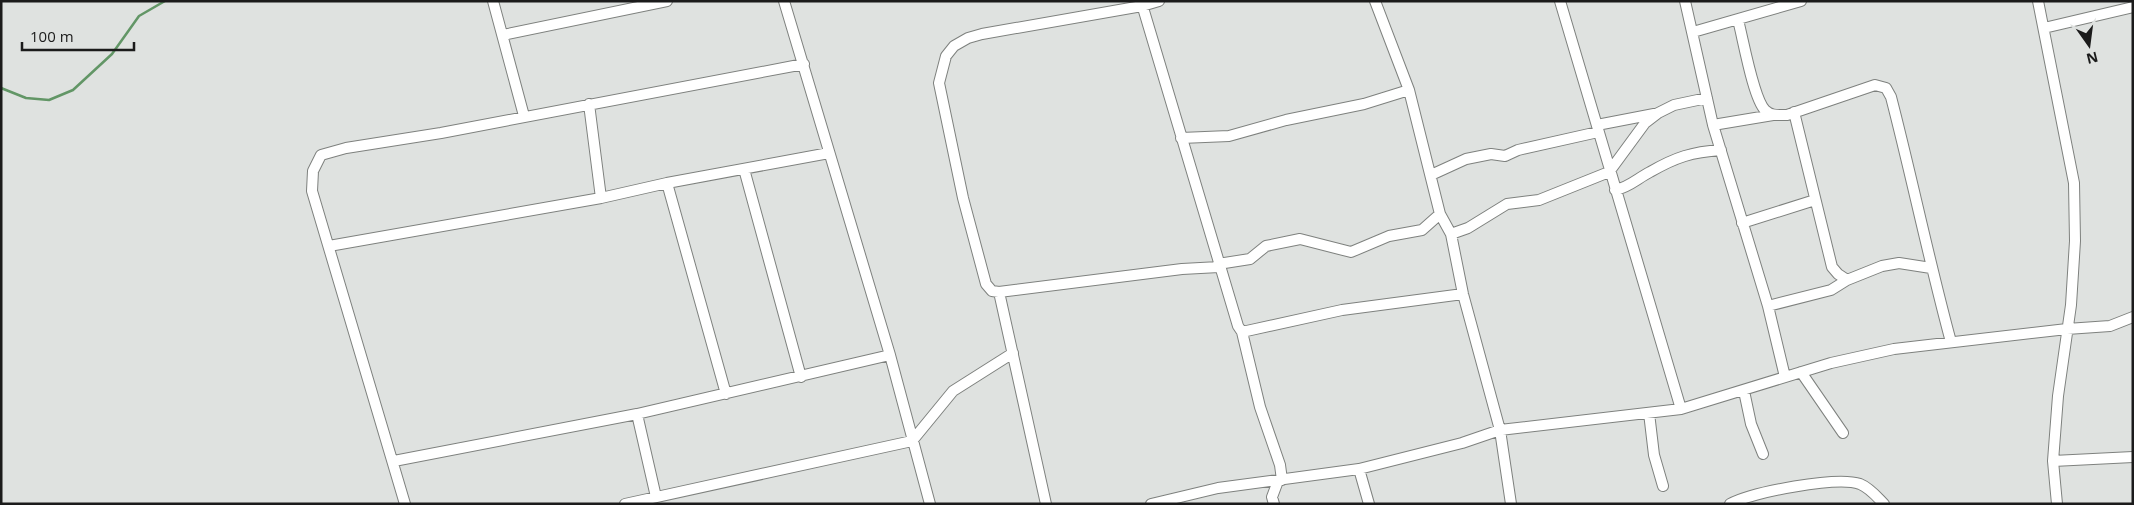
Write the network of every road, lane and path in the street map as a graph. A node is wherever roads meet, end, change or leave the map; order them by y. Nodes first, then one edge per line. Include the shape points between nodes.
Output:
1 (493, 1) edge
2 (667, 1) edge
3 (784, 1) edge
4 (1159, 1) edge
5 (1375, 1) edge
6 (1560, 1) edge
7 (1685, 1) edge
8 (1801, 1) edge
9 (2038, 1) edge
10 (1141, 4) edge
11 (2133, 6) edge
12 (1738, 20) junction
13 (2044, 28) junction
14 (1693, 32) junction
15 (503, 35) junction
16 (804, 64) junction
17 (1409, 90) junction
18 (1707, 98) junction
19 (589, 104) junction
20 (1794, 112) junction
21 (1658, 113) junction
22 (1773, 115) junction
23 (524, 116) junction
24 (1713, 125) junction
25 (1598, 128) junction
26 (1181, 138) junction
27 (1721, 150) junction
28 (829, 153) junction
29 (744, 169) junction
30 (1609, 172) junction
31 (1431, 175) junction
32 (666, 183) junction
33 (1615, 190) junction
34 (601, 198) junction
35 (1815, 200) junction
36 (1440, 214) junction
37 (1742, 223) junction
38 (1451, 234) junction
39 (329, 246) junction
40 (1218, 265) junction
41 (1931, 268) junction
42 (1847, 280) junction
43 (999, 292) junction
44 (1463, 294) junction
45 (1768, 306) junction
46 (2133, 317) edge
47 (2068, 329) junction
48 (1242, 332) junction
49 (1951, 342) junction
50 (1013, 354) junction
51 (890, 355) junction
52 (1801, 372) junction
53 (801, 377) junction
54 (1786, 377) junction
55 (1744, 391) junction
56 (726, 394) junction
57 (1681, 409) junction
58 (1649, 413) junction
59 (637, 414) junction
60 (1500, 430) junction
61 (1843, 433) dead end
62 (912, 441) junction
63 (1762, 454) dead end
64 (2133, 457) edge
65 (394, 460) junction
66 (2053, 461) junction
67 (1359, 469) junction
68 (1280, 480) junction
69 (1663, 486) dead end
70 (656, 497) junction
71 (1154, 503) edge
72 (405, 504) edge
73 (625, 504) edge
74 (930, 504) edge
75 (1046, 504) edge
76 (1274, 504) edge
77 (1369, 504) edge
78 (1511, 504) edge
79 (1730, 504) edge
80 (1884, 504) edge
81 (2056, 504) edge

1 - 15 street
2 - 15 street
3 - 16 street
4 - 10 street
5 - 17 street
6 - 25 street
7 - 14 street
8 - 12 street
9 - 13 street
10 - 26 street
10 - 43 street via 982,34 954,46 946,56 939,82 963,198 986,284 992,291
11 - 13 street
12 - 14 street
12 - 22 street via 1758,96 1764,109
13 - 47 street via 2074,183 2076,241
14 - 18 street
15 - 23 street
16 - 19 street
16 - 28 street
17 - 26 street via 1229,136
17 - 31 street
18 - 21 street via 1674,105
18 - 24 street
19 - 23 street
19 - 34 street
20 - 22 street
20 - 35 street
20 - 41 street via 1875,85 1886,88 1892,97 1914,184
21 - 25 street
21 - 30 street via 1645,123
22 - 24 street
23 - 39 street via 321,155 313,170 312,191
24 - 27 street
25 - 30 street
25 - 31 street via 1505,156 1491,154 1466,159
26 - 40 street
27 - 33 street via 1691,152
27 - 37 street
28 - 29 street
28 - 51 street
29 - 32 street
29 - 53 street
30 - 33 street
30 - 38 street via 1539,200 1506,204 1468,228
31 - 36 street
32 - 34 street
32 - 56 street
33 - 57 street
34 - 39 street
35 - 37 street
35 - 42 street via 1832,266
36 - 38 street
36 - 40 street via 1422,230 1389,236 1351,252 1300,239 1266,246 1250,259
37 - 45 street
38 - 44 street
39 - 65 street
40 - 43 street
40 - 48 street
41 - 42 street via 1899,263
41 - 49 street
42 - 45 street via 1823,292
43 - 50 street
44 - 48 street via 1342,310
44 - 60 street
45 - 54 street
46 - 47 street via 2110,326
47 - 49 street
47 - 66 street
48 - 68 street via 1260,407 1280,465
49 - 52 street via 1894,349
50 - 62 street via 953,391
50 - 75 street
51 - 53 street
51 - 62 street
52 - 54 street
52 - 61 street
53 - 56 street
54 - 55 street
55 - 57 street
55 - 63 street
56 - 59 street
57 - 58 street
58 - 60 street
58 - 69 street via 1654,455
59 - 65 street
59 - 70 street
60 - 67 street
60 - 78 street
62 - 70 street
62 - 74 street
64 - 66 street
65 - 72 street
66 - 81 street
67 - 68 street
67 - 77 street
68 - 71 street via 1218,488
68 - 76 street via 1272,497
70 - 73 street
79 - 80 street via 1742,498 1782,490 1845,482 1869,489

